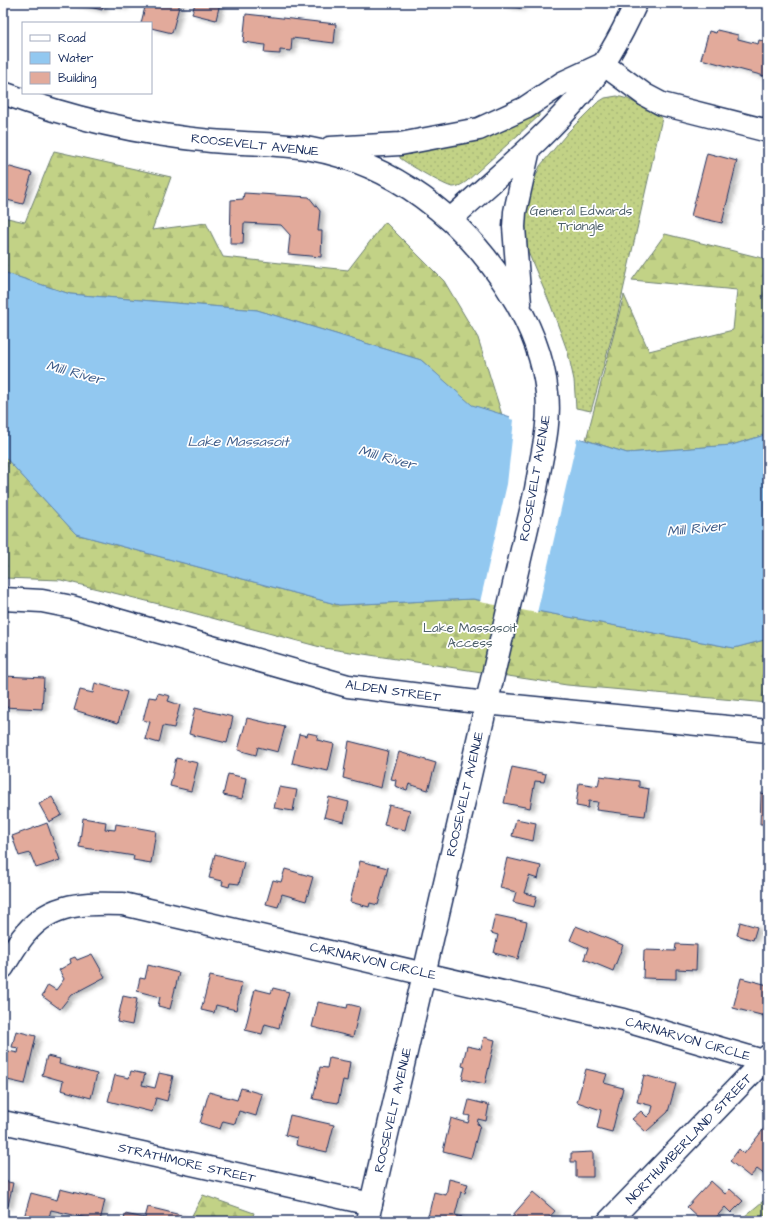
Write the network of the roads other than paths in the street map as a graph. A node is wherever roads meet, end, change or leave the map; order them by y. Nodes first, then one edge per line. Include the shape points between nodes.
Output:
1 (636, 3) edge
2 (603, 64) junction
3 (3, 93) edge
4 (768, 131) edge
5 (310, 148) junction
6 (529, 149) junction
7 (451, 219) junction
8 (520, 308) junction
9 (3, 599) edge
10 (485, 703) junction
11 (768, 731) edge
12 (3, 966) edge
13 (425, 973) junction
14 (766, 1058) edge
15 (3, 1122) edge
16 (369, 1213) edge
17 (609, 1221) edge

1 - 2 main road
2 - 4 main road via 645,96 662,104
2 - 5 main road via 564,82 520,111 479,129 400,144 358,148
2 - 6 main road via 574,103
3 - 5 main road, ROOSEVELT AVENUE via 86,119 159,134 211,141
5 - 7 main road, ROOSEVELT AVENUE via 357,162 401,182 426,198
6 - 7 main road
6 - 8 main road via 514,227
7 - 8 main road, ROOSEVELT AVENUE via 490,261
8 - 10 main road, ROOSEVELT AVENUE via 539,351 548,403 536,489
9 - 10 main road, ALDEN STREET via 42,601 72,607 348,686
10 - 11 main road, ALDEN STREET
10 - 13 main road, ROOSEVELT AVENUE
12 - 13 main road, CARNARVON CIRCLE via 26,932 45,916 64,907 95,903 123,904
13 - 14 main road, CARNARVON CIRCLE via 623,1020
13 - 16 main road, ROOSEVELT AVENUE
14 - 17 main road, NORTHUMBERLAND STREET
15 - 16 main road, STRATHMORE STREET

